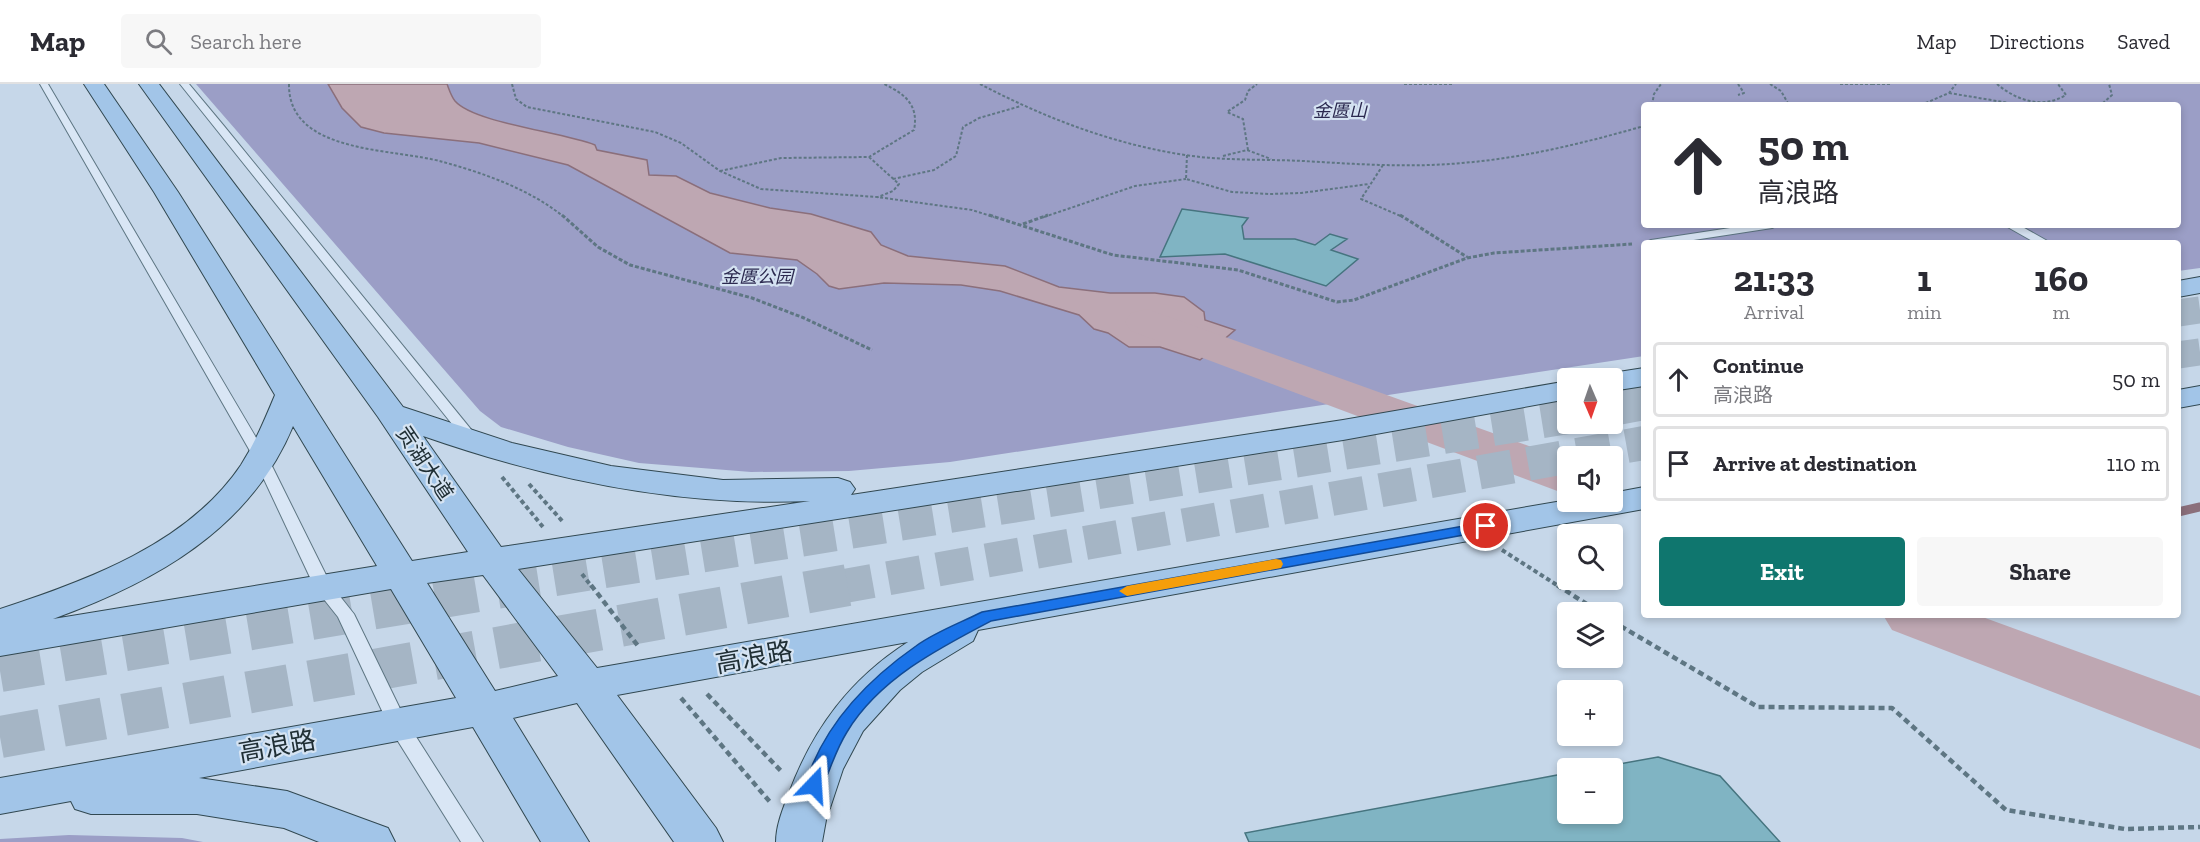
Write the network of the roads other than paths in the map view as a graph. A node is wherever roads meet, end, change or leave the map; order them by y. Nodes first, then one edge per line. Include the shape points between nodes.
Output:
1 (44, 84) edge
2 (93, 84) edge
3 (149, 84) edge
4 (184, 84) edge
5 (1752, 228) edge
6 (2016, 228) edge
7 (1671, 240) edge
8 (2038, 240) edge
9 (2200, 285) edge
10 (2181, 288) edge
11 (1641, 377) edge
12 (1623, 380) edge
13 (1557, 392) edge
14 (290, 395) junction
15 (2200, 395) edge
16 (2181, 398) edge
17 (392, 414) junction
18 (475, 443) junction
19 (261, 458) junction
20 (1040, 477) junction
21 (1641, 499) edge
22 (492, 561) junction
23 (401, 575) junction
24 (324, 588) junction
25 (987, 616) junction
26 (0, 623) edge
27 (0, 642) edge
28 (588, 685) junction
29 (485, 709) junction
30 (398, 725) junction
31 (0, 796) edge
32 (0, 803) edge
33 (372, 842) edge
34 (472, 842) edge
35 (566, 842) edge
36 (700, 842) edge
37 (799, 842) edge

1 - 19 lane
2 - 14 main road via 166,192
3 - 17 main road, 贡湖大道
4 - 18 lane
5 - 7 lane
6 - 8 lane
9 - 10 main road
11 - 12 main road
13 - 20 main road via 1343,430
14 - 19 main road
14 - 23 main road
15 - 16 main road
17 - 18 main road
17 - 22 main road, 贡湖大道
18 - 20 main road via 549,465 714,491 799,492 945,479
19 - 24 lane
19 - 26 main road via 244,484 181,543 120,579
20 - 22 main road
21 - 25 main road, 高浪路 via 1504,535
22 - 23 main road
22 - 28 main road, 贡湖大道
23 - 24 main road
23 - 29 main road
24 - 27 main road
24 - 30 lane via 345,614
25 - 28 main road, 高浪路
25 - 37 main road via 923,649 873,690 842,725 820,765
28 - 29 main road, 高浪路
28 - 36 main road, 贡湖大道
29 - 30 main road, 高浪路
29 - 35 main road
30 - 31 main road, 高浪路
30 - 34 lane
32 - 33 main road via 104,795 197,796 287,810

